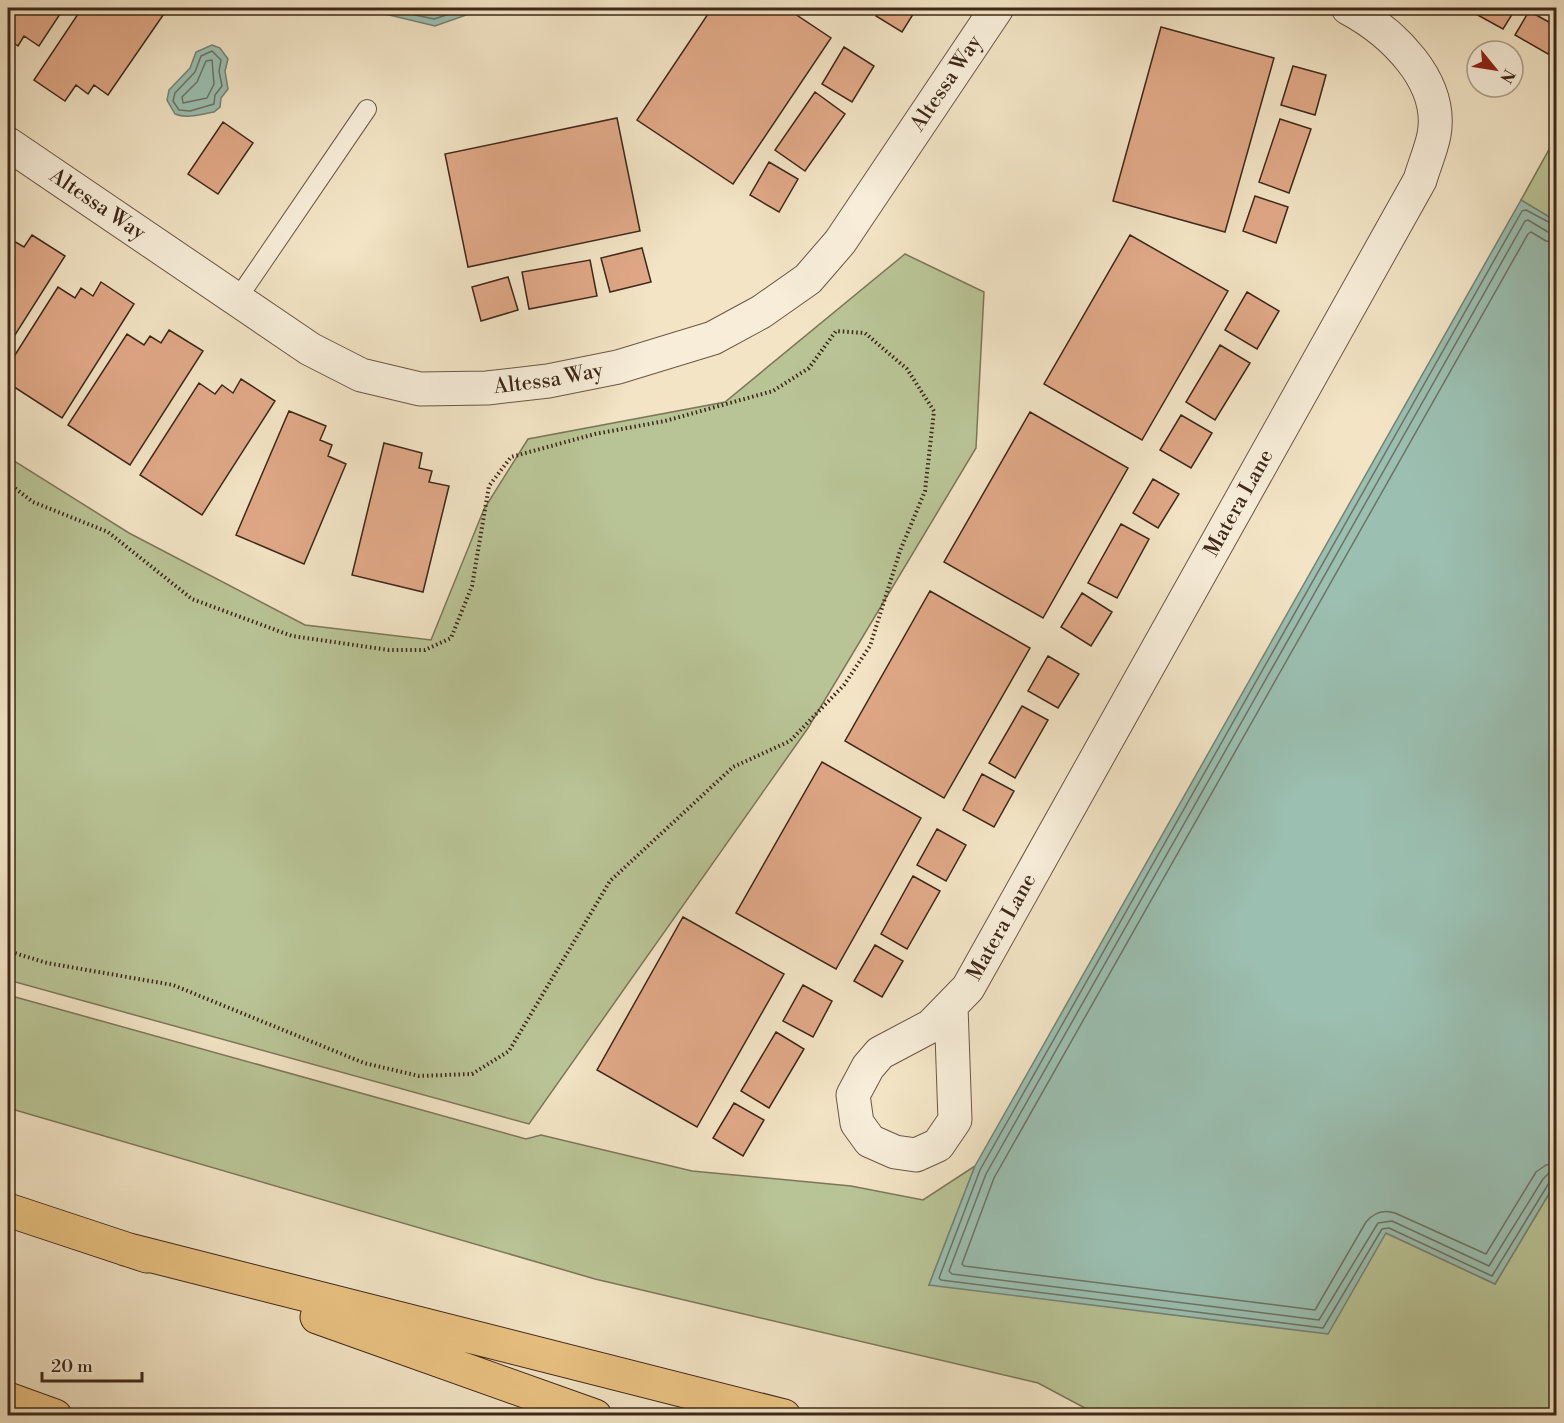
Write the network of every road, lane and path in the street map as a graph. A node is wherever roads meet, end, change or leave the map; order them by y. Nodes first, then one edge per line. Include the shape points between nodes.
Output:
1 (997, 8) edge
2 (1347, 8) edge
3 (367, 109) dead end
4 (8, 144) edge
5 (238, 298) junction
6 (8, 483) edge
7 (8, 951) edge
8 (951, 1006) dead end
9 (8, 1210) edge
10 (125, 1249) junction
11 (8, 1399) edge
12 (55, 1416) edge
13 (595, 1416) edge
14 (784, 1416) edge

1 - 5 street, Altessa Way via 840,242 808,279 761,312 713,338 618,367 548,381 420,389 361,375 310,349
2 - 8 street, Matera Lane via 1366,17 1406,51 1431,94 1434,134 1420,180 968,988
3 - 5 lane
4 - 5 street, Altessa Way
6 - 7 path via 33,502 108,532 192,599 292,636 389,650 425,650 451,638 472,586 489,486 511,457 773,391 809,368 836,331 865,333 907,369 934,411 925,491 900,551 870,646 844,685 790,741 732,767 610,881 509,1051 472,1074 419,1076 363,1063 173,985 47,963
9 - 10 highway
10 - 13 highway
10 - 14 highway
11 - 12 highway

